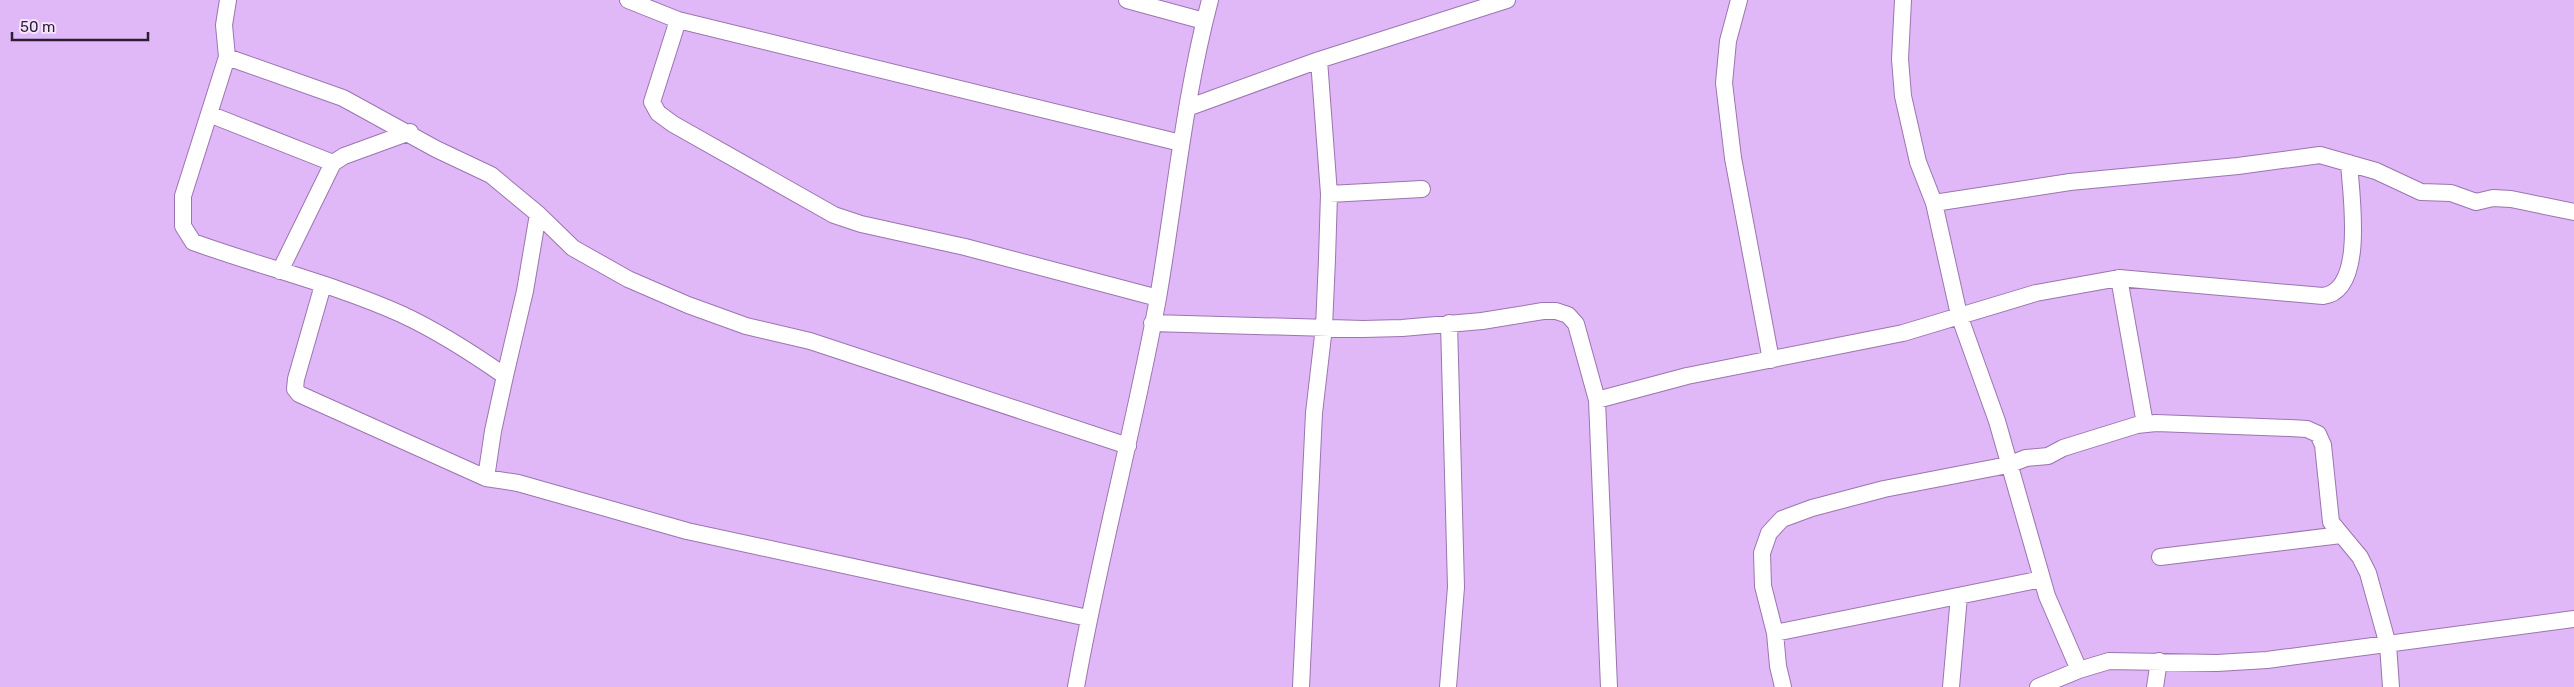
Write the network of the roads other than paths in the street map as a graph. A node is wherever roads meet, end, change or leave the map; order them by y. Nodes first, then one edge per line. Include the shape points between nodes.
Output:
1 (228, 0) edge
2 (628, 0) edge
3 (1127, 0) edge
4 (1210, 0) edge
5 (1507, 0) edge
6 (1739, 0) edge
7 (1903, 0) edge
8 (678, 20) junction
9 (1204, 21) junction
10 (227, 57) junction
11 (1319, 60) junction
12 (1187, 108) junction
13 (209, 114) junction
14 (410, 132) junction
15 (1181, 143) junction
16 (332, 163) junction
17 (2349, 163) junction
18 (1422, 189) dead end
19 (1329, 194) junction
20 (1934, 203) junction
21 (2574, 212) edge
22 (538, 214) junction
23 (280, 271) junction
24 (2119, 278) junction
25 (323, 285) junction
26 (1158, 298) junction
27 (1959, 315) junction
28 (1152, 323) junction
29 (1449, 324) junction
30 (1324, 327) junction
31 (1771, 360) junction
32 (505, 376) junction
33 (1597, 400) junction
34 (2145, 424) junction
35 (1128, 446) junction
36 (2008, 465) junction
37 (486, 478) junction
38 (2341, 535) junction
39 (2160, 557) dead end
40 (2042, 579) junction
41 (1959, 596) junction
42 (1088, 618) junction
43 (2574, 619) edge
44 (1775, 634) junction
45 (2388, 645) junction
46 (2159, 661) junction
47 (2079, 670) junction
48 (1076, 687) edge
49 (1301, 687) edge
50 (1448, 687) edge
51 (1609, 687) edge
52 (1783, 687) edge
53 (1952, 687) edge
54 (2038, 687) edge
55 (2155, 687) edge
56 (2391, 687) edge

1 - 10 street via 224,25
2 - 8 street
3 - 9 street
4 - 9 street
5 - 11 street
6 - 31 street via 1727,49 1724,83 1733,158
7 - 20 street via 1900,59 1903,96 1918,162
8 - 15 street
8 - 26 street via 652,102 658,113 673,124 834,215
9 - 12 street
10 - 13 street
10 - 14 street via 343,98
11 - 12 street
11 - 19 street
12 - 15 street
13 - 16 street
13 - 23 street via 184,196 182,226 193,242
14 - 16 street
14 - 22 street via 436,149 491,175
15 - 26 street
16 - 23 street
17 - 20 street via 2320,155 2070,182
17 - 21 street via 2376,171 2421,192 2451,193 2476,202 2493,198 2511,199
17 - 24 street via 2352,258 2343,286 2334,295
18 - 19 street
19 - 30 street
20 - 27 street
22 - 32 street via 525,291
22 - 35 street via 573,248 597,263 688,305 746,326 810,341
23 - 25 street
24 - 27 street via 2036,293
24 - 34 street
25 - 32 street via 400,314 470,352
25 - 37 street via 295,390
26 - 28 street
27 - 31 street via 1903,334
27 - 36 street via 1985,383
28 - 30 street
28 - 35 street
29 - 30 street via 1363,329
29 - 33 street via 1543,311 1568,315 1576,324
29 - 50 street via 1456,587
30 - 49 street via 1314,413
31 - 33 street via 1687,376
32 - 37 street
33 - 51 street
34 - 36 street via 2063,448 2048,456 2026,458
34 - 38 street via 2290,428 2318,434 2326,458 2331,522
35 - 42 street
36 - 40 street
36 - 44 street via 1884,489 1782,519 1769,533 1762,554 1763,586
37 - 42 street via 518,483 687,531
38 - 39 street
38 - 45 street via 2364,563
40 - 41 street
40 - 47 street
41 - 44 street
41 - 53 street
42 - 48 street
43 - 45 street
44 - 52 street
45 - 46 street via 2267,660 2217,663
45 - 56 street
46 - 47 street via 2109,661
46 - 55 street
47 - 54 street

